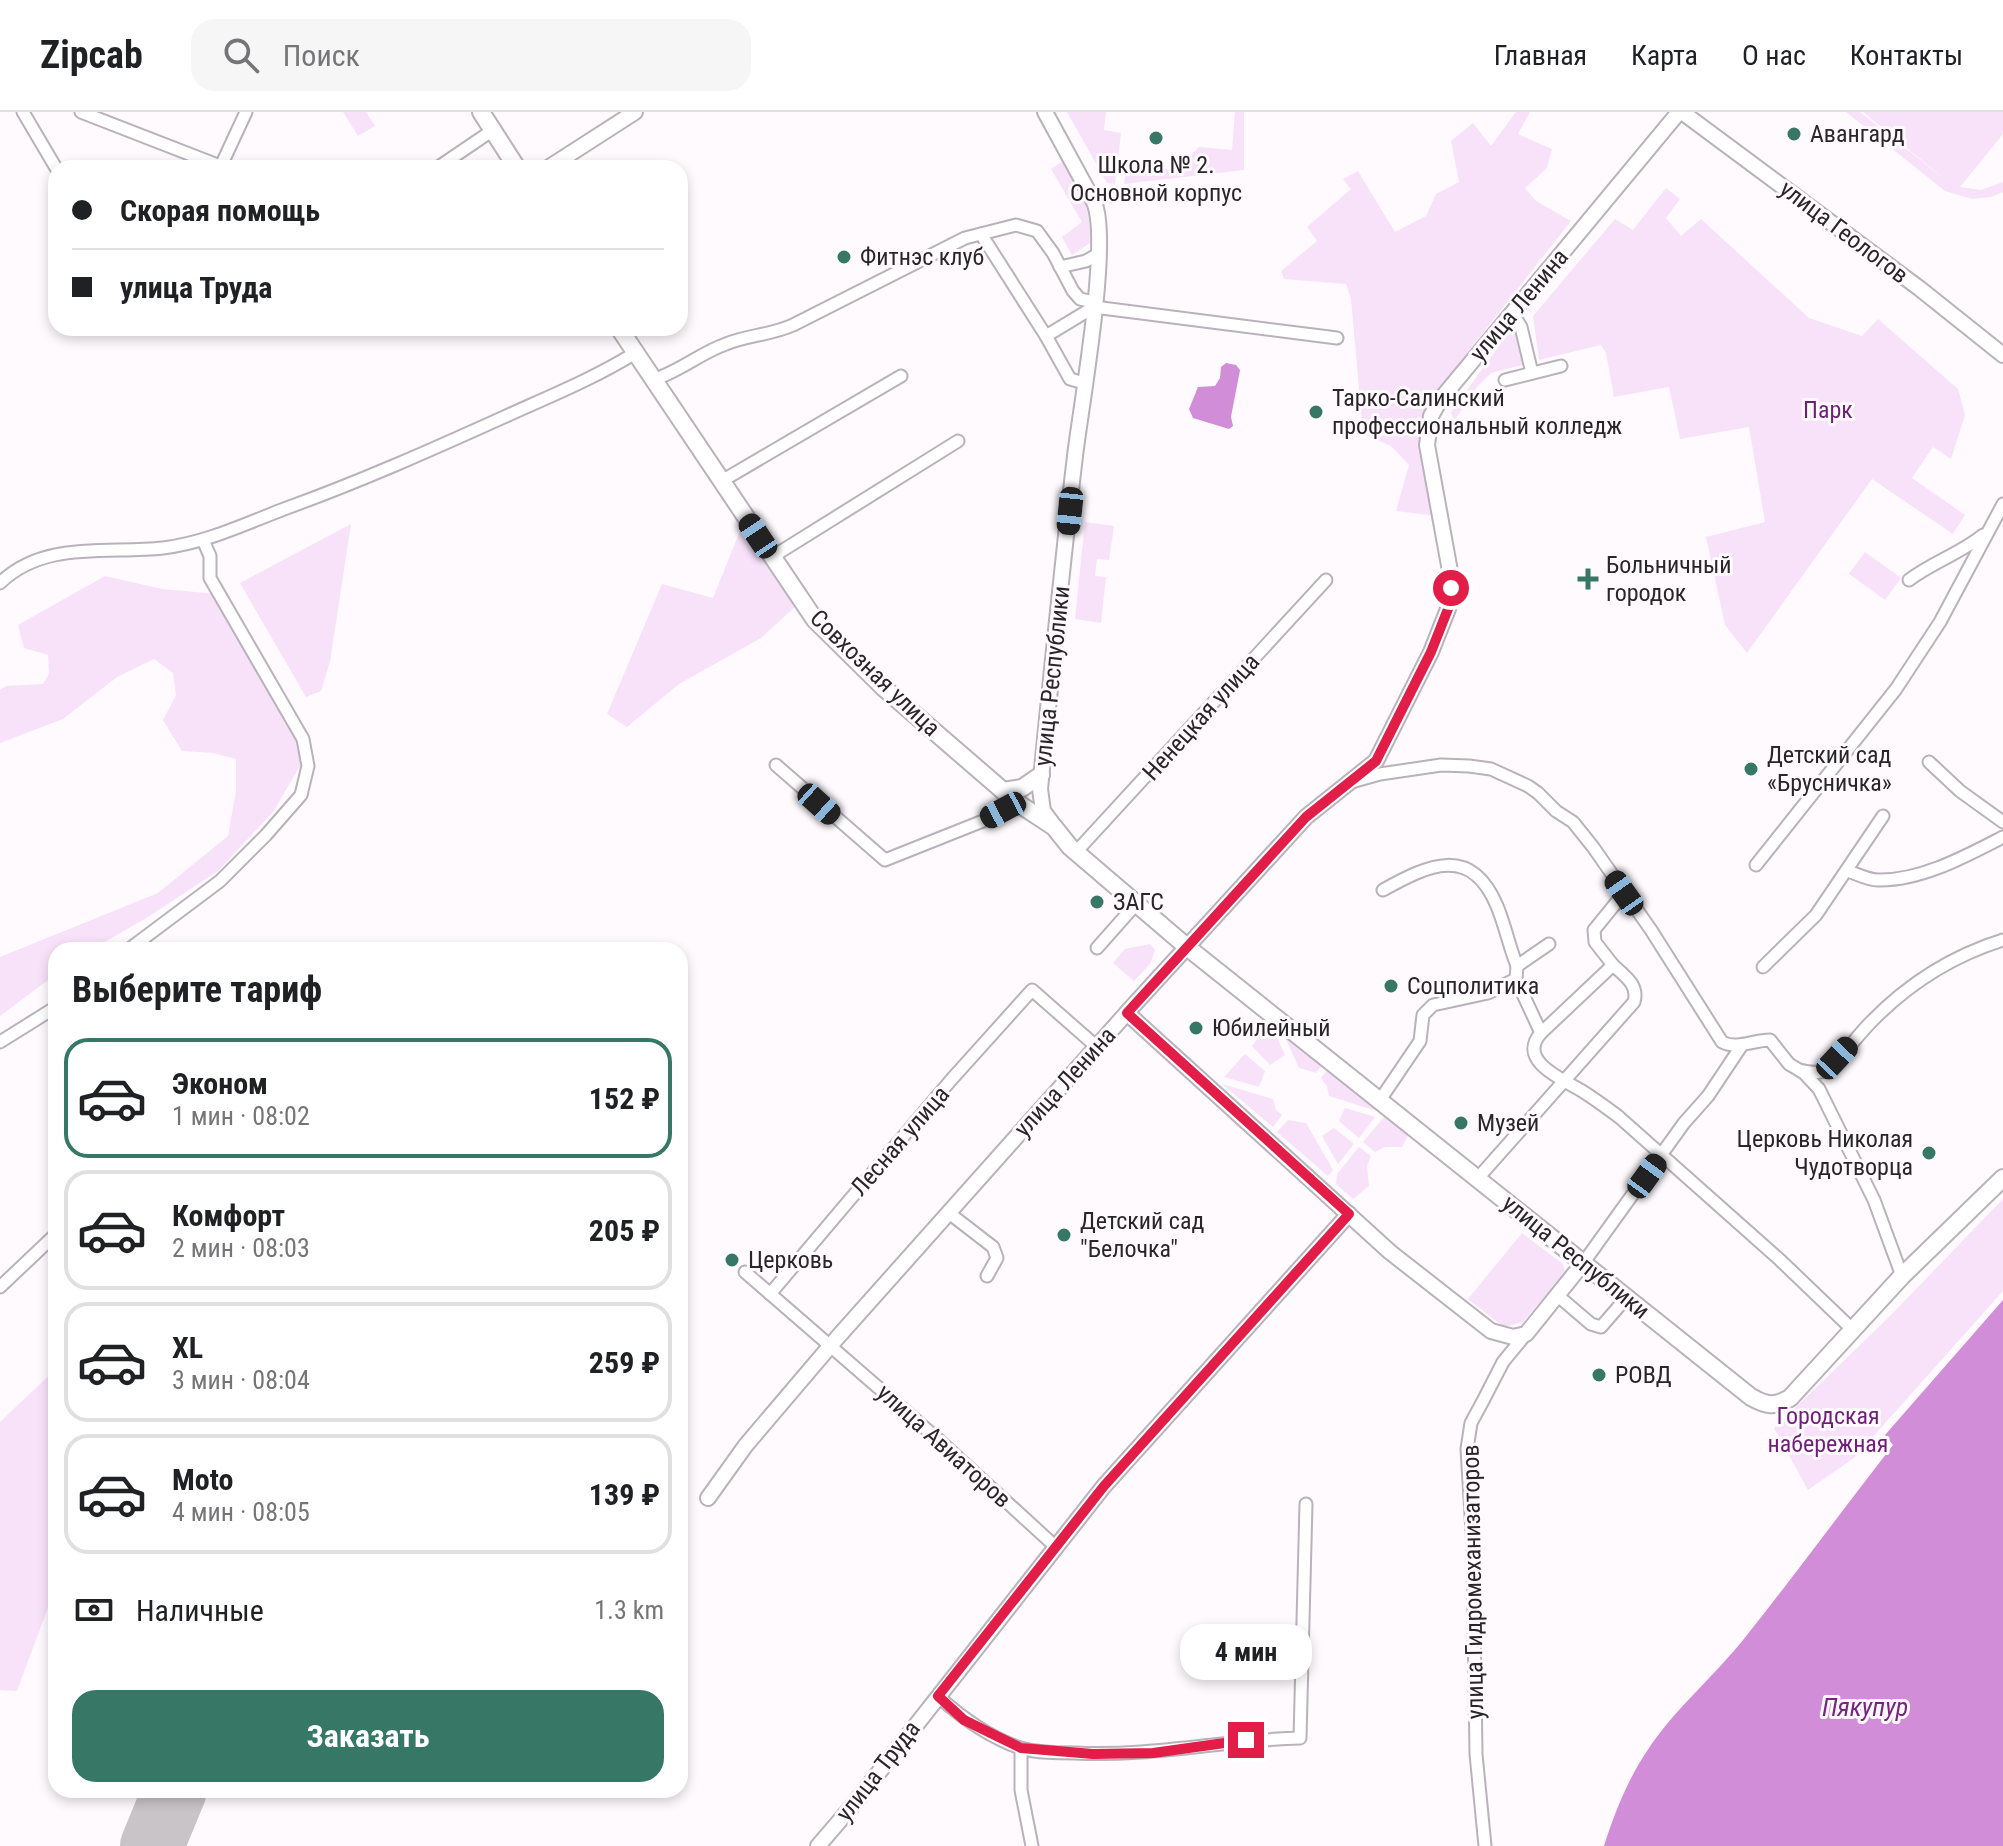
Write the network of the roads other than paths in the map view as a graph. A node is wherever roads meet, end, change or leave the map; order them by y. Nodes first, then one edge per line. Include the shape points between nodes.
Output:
1 (23, 112) edge
2 (81, 112) edge
3 (246, 112) edge
4 (481, 112) edge
5 (635, 112) edge
6 (1045, 112) edge
7 (1681, 112) edge
8 (493, 130) junction
9 (51, 160) edge
10 (202, 160) edge
11 (223, 160) edge
12 (449, 160) edge
13 (512, 160) edge
14 (560, 160) edge
15 (981, 234) junction
16 (1098, 254) junction
17 (1060, 267) junction
18 (1094, 304) junction
19 (1512, 312) junction
20 (624, 336) edge
21 (1046, 336) junction
22 (1337, 338) dead end
23 (635, 353) junction
24 (2003, 355) edge
25 (1561, 366) dead end
26 (1532, 373) junction
27 (901, 376) dead end
28 (652, 380) junction
29 (1505, 380) dead end
30 (1084, 383) junction
31 (958, 441) dead end
32 (720, 482) junction
33 (2003, 504) edge
34 (1987, 532) junction
35 (203, 540) junction
36 (772, 557) junction
37 (1326, 580) dead end
38 (1909, 580) dead end
39 (0, 583) edge
40 (1383, 750) junction
41 (1929, 762) dead end
42 (776, 765) dead end
43 (1393, 773) junction
44 (1041, 775) junction
45 (1351, 782) junction
46 (1010, 797) junction
47 (1883, 816) dead end
48 (2003, 822) edge
49 (1054, 827) junction
50 (2003, 837) edge
51 (1076, 852) junction
52 (1756, 865) dead end
53 (1848, 871) junction
54 (1383, 890) dead end
55 (1624, 893) junction
56 (1136, 904) junction
57 (2003, 940) edge
58 (139, 942) edge
59 (1549, 944) dead end
60 (1187, 947) junction
61 (1097, 948) dead end
62 (1613, 965) junction
63 (1517, 966) junction
64 (1763, 967) dead end
65 (1516, 979) junction
66 (48, 1012) edge
67 (1127, 1013) junction
68 (1541, 1033) junction
69 (0, 1042) edge
70 (1742, 1045) junction
71 (1097, 1047) junction
72 (1798, 1070) junction
73 (1828, 1070) junction
74 (1565, 1080) junction
75 (1819, 1089) junction
76 (1380, 1100) junction
77 (1661, 1156) junction
78 (1478, 1178) junction
79 (2003, 1178) edge
80 (949, 1213) junction
81 (1349, 1214) junction
82 (48, 1242) edge
83 (1584, 1262) junction
84 (745, 1272) dead end
85 (987, 1276) dead end
86 (1902, 1276) junction
87 (0, 1287) edge
88 (770, 1294) junction
89 (1557, 1295) junction
90 (1627, 1297) junction
91 (1853, 1330) junction
92 (1491, 1331) junction
93 (1526, 1334) junction
94 (831, 1345) junction
95 (1511, 1353) junction
96 (708, 1498) dead end
97 (1306, 1504) dead end
98 (1057, 1548) junction
99 (938, 1696) junction
100 (1021, 1748) junction
101 (818, 1846) edge
102 (1032, 1846) edge
103 (1485, 1846) edge

1 - 9 street
2 - 10 street
3 - 11 street
4 - 8 main road
5 - 14 street
6 - 16 street, улица Республики via 1097,210
7 - 19 street, улица Ленина
7 - 24 street, улица Геологов
8 - 12 street
8 - 13 main road
15 - 17 street via 1016,225 1037,231
15 - 21 street
15 - 28 street via 775,333 730,342
16 - 17 street
16 - 18 street, улица Республики
17 - 18 street via 1080,299
18 - 21 street
18 - 22 street
18 - 30 street, улица Республики
19 - 26 street
19 - 40 street, улица Ленина via 1431,416 1427,445 1450,598 1431,652
20 - 23 main road, Совхозная улица
21 - 30 street via 1070,379
23 - 28 main road, Совхозная улица
23 - 35 street via 410,460
25 - 26 street
26 - 29 street
27 - 32 street
28 - 32 main road, Совхозная улица
30 - 44 street, улица Республики
31 - 36 street
32 - 36 main road, Совхозная улица
33 - 34 street
34 - 38 street
34 - 52 street via 1935,630 1896,689
35 - 39 street via 50,556 21,567
35 - 58 street via 210,578 303,739 308,766 301,795 266,835 220,881
36 - 46 main road, Совхозная улица via 815,620
37 - 51 street, Ненецкая улица
40 - 43 street
40 - 45 street, улица Ленина
41 - 48 street
42 - 46 street via 885,860 983,821
43 - 45 street, улица Ленина
43 - 55 street, улица Ленина via 1469,766 1491,769 1528,786 1573,822
44 - 46 main road
44 - 49 street, улица Республики via 1043,811
45 - 60 street, улица Ленина via 1306,817
46 - 49 main road, Совхозная улица
47 - 53 street
49 - 51 main road, улица Республики
50 - 53 street via 1907,877 1875,881
51 - 56 main road, улица Республики
53 - 64 street via 1816,915
54 - 63 street via 1424,868 1449,863 1472,871 1497,906
55 - 62 street via 1594,930 1595,942
55 - 70 street, улица Ленина via 1722,1042
56 - 60 main road, улица Республики
56 - 61 street
57 - 73 street via 1951,961 1910,986
59 - 63 street
60 - 67 street, улица Ленина
60 - 76 main road, улица Республики
62 - 68 street
62 - 74 street via 1634,987 1634,1002
63 - 65 street
65 - 68 street
65 - 76 street via 1480,996 1433,1005 1423,1015 1420,1041
66 - 69 street
67 - 71 street, улица Ленина
67 - 81 street
68 - 74 street via 1535,1046 1539,1062
70 - 72 street via 1770,1040
70 - 77 street
71 - 80 street, улица Ленина
71 - 88 street, Лесная улица via 1032,990
72 - 73 street
72 - 75 street
73 - 75 street
74 - 77 street via 1619,1117
74 - 78 street
75 - 86 street via 1874,1200
76 - 78 main road, улица Республики
77 - 83 street
77 - 91 street
78 - 83 main road, улица Республики
79 - 86 main road
80 - 85 street via 993,1247 997,1258
80 - 94 street, улица Ленина
81 - 92 street
81 - 98 street, улица Труда via 1142,1441
82 - 87 street
83 - 89 street
83 - 90 main road, улица Республики
84 - 88 street, улица Авиаторов
86 - 91 main road
88 - 94 street, улица Авиаторов
89 - 90 street via 1601,1327
89 - 93 street
90 - 91 main road, улица Республики via 1766,1405 1790,1398
92 - 93 street via 1513,1337
92 - 95 street
93 - 95 street, улица Гидромеханизаторов
94 - 96 street, улица Ленина
94 - 98 street, улица Авиаторов
95 - 103 street, улица Гидромеханизаторов via 1471,1423 1467,1449 1476,1754
97 - 100 street, улица Труда via 1300,1738 1153,1753
98 - 99 street, улица Труда
99 - 100 street, улица Труда via 964,1720
99 - 101 street, улица Труда
100 - 102 street via 1021,1790

